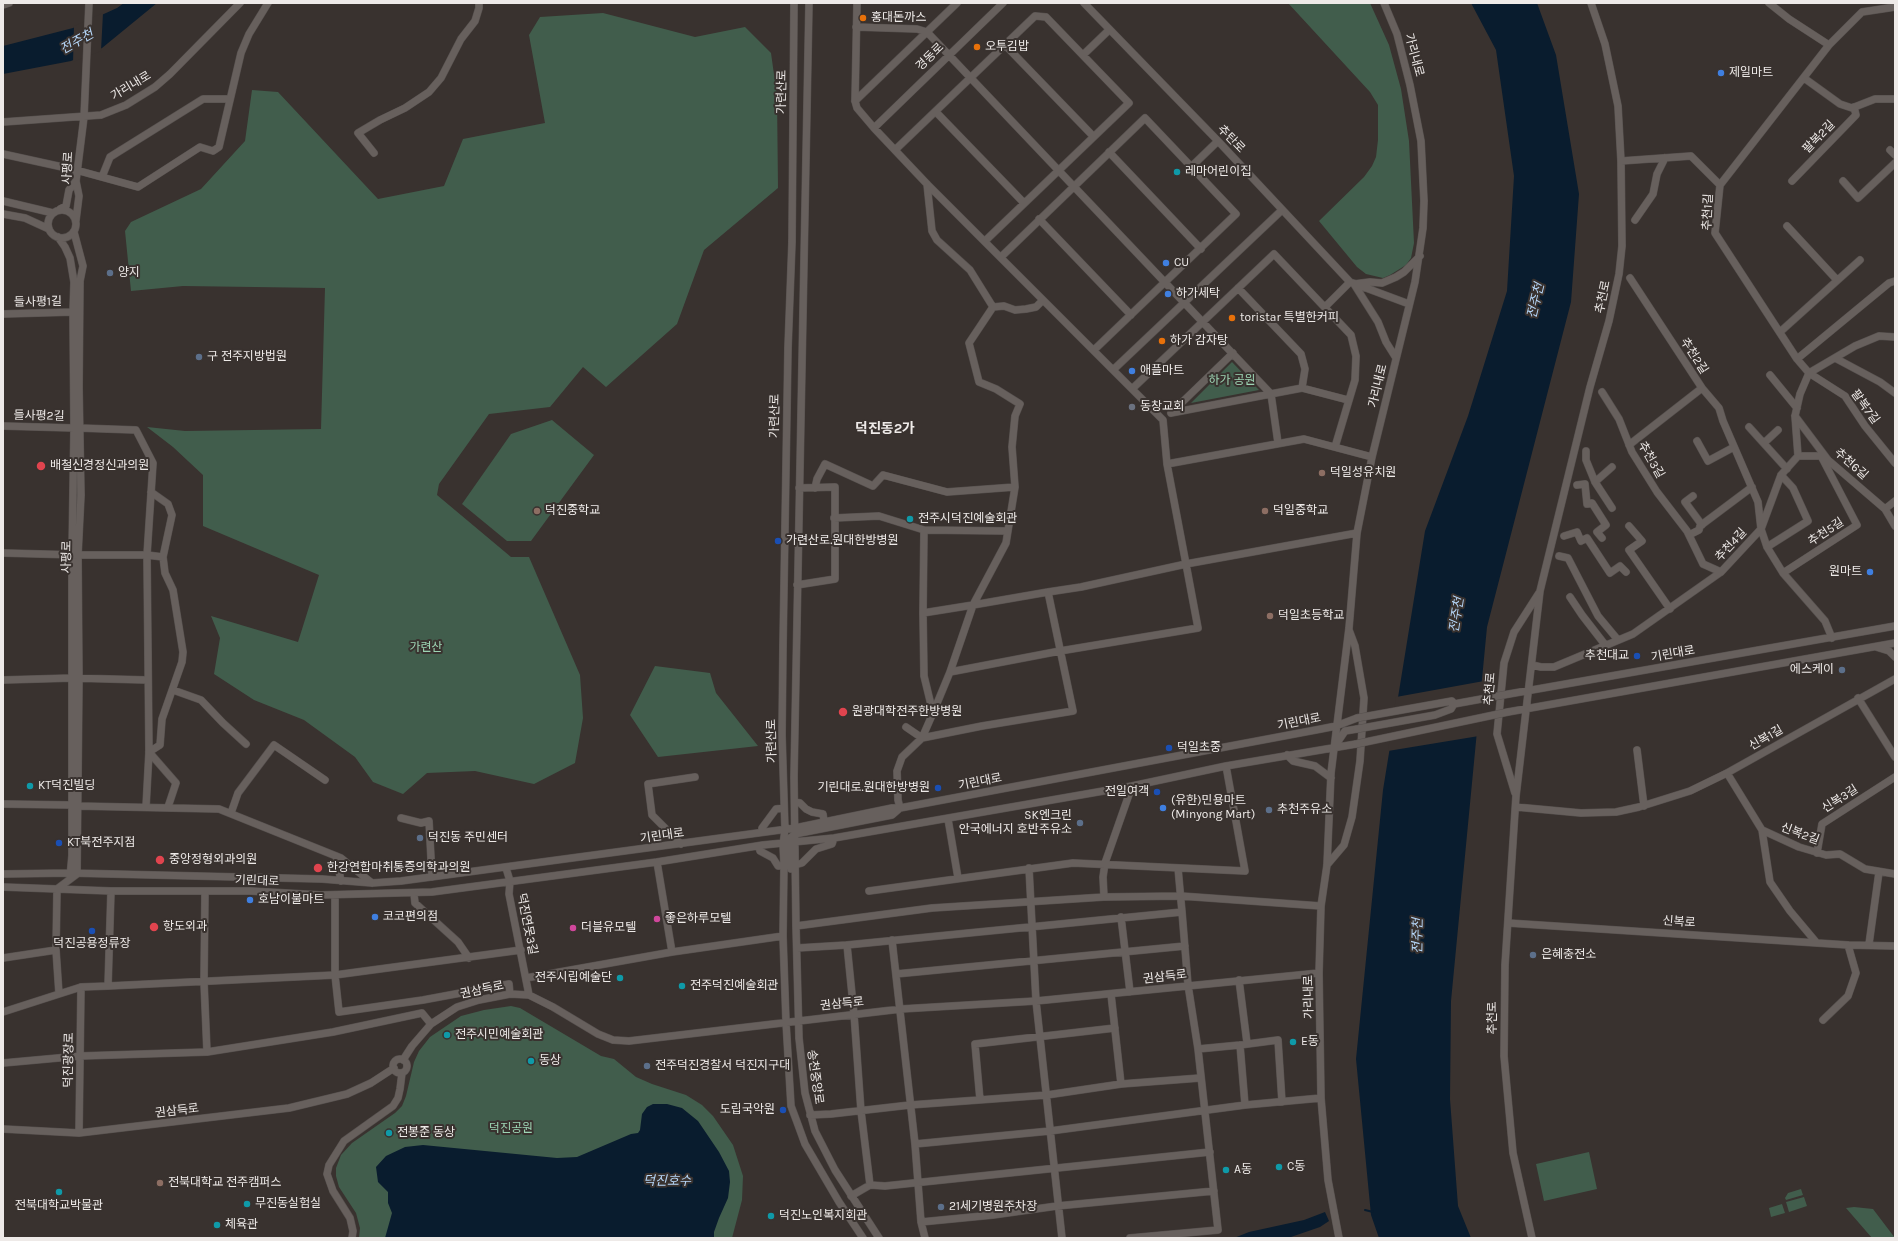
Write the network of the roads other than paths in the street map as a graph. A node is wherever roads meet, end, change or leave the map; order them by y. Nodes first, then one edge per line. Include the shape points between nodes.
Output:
1 (9, 3) edge
2 (89, 3) edge
3 (240, 3) edge
4 (268, 3) edge
5 (479, 3) edge
6 (794, 3) edge
7 (809, 3) edge
8 (857, 3) edge
9 (957, 3) edge
10 (1003, 3) edge
11 (1084, 3) edge
12 (1384, 3) edge
13 (1591, 3) edge
14 (1769, 3) edge
15 (3, 5) edge
16 (1895, 8) edge
17 (856, 27) junction
18 (1109, 30) junction
19 (927, 32) junction
20 (1829, 45) junction
21 (1006, 46) junction
22 (1083, 55) junction
23 (948, 56) junction
24 (1804, 78) junction
25 (971, 79) junction
26 (230, 99) junction
27 (1895, 99) edge
28 (855, 101) junction
29 (1854, 107) junction
30 (936, 112) junction
31 (84, 117) junction
32 (3, 122) edge
33 (874, 128) junction
34 (1093, 136) junction
35 (1218, 141) junction
36 (895, 150) junction
37 (1109, 152) junction
38 (374, 153) dead end
39 (3, 154) edge
40 (1665, 158) junction
41 (1621, 161) junction
42 (1895, 163) edge
43 (1191, 167) junction
44 (76, 170) junction
45 (1059, 170) junction
46 (102, 177) junction
47 (76, 181) junction
48 (1792, 181) dead end
49 (1843, 182) dead end
50 (927, 184) junction
51 (1720, 184) junction
52 (1074, 186) junction
53 (3, 202) edge
54 (1024, 203) junction
55 (60, 209) junction
56 (1282, 210) junction
57 (53, 213) junction
58 (3, 214) edge
59 (1040, 219) junction
60 (76, 220) junction
61 (1635, 220) dead end
62 (1787, 226) dead end
63 (49, 229) junction
64 (74, 232) junction
65 (58, 238) junction
66 (985, 241) junction
67 (1201, 249) junction
68 (1420, 256) junction
69 (1001, 257) junction
70 (1860, 260) dead end
71 (1630, 278) dead end
72 (1837, 280) junction
73 (1165, 282) junction
74 (1892, 282) edge
75 (1352, 283) junction
76 (1238, 288) junction
77 (1043, 300) junction
78 (1185, 302) junction
79 (1409, 304) junction
80 (993, 307) junction
81 (1325, 307) junction
82 (73, 312) junction
83 (3, 314) edge
84 (1131, 315) junction
85 (1203, 322) junction
86 (1780, 332) junction
87 (1895, 337) edge
88 (1094, 350) junction
89 (1233, 353) junction
90 (1396, 358) junction
91 (1835, 358) junction
92 (1797, 359) junction
93 (1113, 370) junction
94 (1809, 373) junction
95 (1770, 375) dead end
96 (1302, 388) junction
97 (1702, 388) junction
98 (1132, 389) junction
99 (1602, 392) dead end
100 (1895, 393) edge
101 (1271, 394) junction
102 (1348, 400) junction
103 (1797, 408) junction
104 (1171, 413) junction
105 (1795, 416) junction
106 (1163, 420) junction
107 (3, 426) edge
108 (1749, 427) dead end
109 (77, 428) junction
110 (1778, 430) dead end
111 (1697, 441) dead end
112 (1278, 443) junction
113 (1764, 443) junction
114 (1629, 445) junction
115 (1335, 447) junction
116 (1734, 447) junction
117 (1586, 451) dead end
118 (1798, 456) junction
119 (1824, 456) junction
120 (1372, 457) junction
121 (1895, 463) edge
122 (1167, 464) junction
123 (1612, 467) dead end
124 (1787, 469) junction
125 (1781, 475) junction
126 (1595, 482) junction
127 (1577, 486) dead end
128 (1015, 487) junction
129 (1752, 487) junction
130 (799, 488) junction
131 (815, 488) junction
132 (151, 492) junction
133 (1693, 496) dead end
134 (1895, 501) edge
135 (1612, 508) dead end
136 (1885, 509) junction
137 (834, 518) junction
138 (1702, 525) junction
139 (1629, 526) dead end
140 (1895, 526) edge
141 (1761, 529) junction
142 (924, 530) junction
143 (1008, 531) junction
144 (1357, 533) junction
145 (1689, 535) junction
146 (1564, 536) dead end
147 (1602, 538) dead end
148 (1767, 547) junction
149 (3, 553) edge
150 (75, 555) junction
151 (147, 555) junction
152 (1559, 556) dead end
153 (163, 557) junction
154 (1186, 564) junction
155 (1626, 572) dead end
156 (1721, 572) junction
157 (1783, 573) junction
158 (797, 585) junction
159 (1540, 591) junction
160 (1048, 592) junction
161 (1570, 596) dead end
162 (973, 605) junction
163 (1670, 609) junction
164 (923, 612) junction
165 (1895, 626) edge
166 (1349, 628) junction
167 (1832, 638) junction
168 (1618, 640) junction
169 (1895, 643) edge
170 (1606, 646) junction
171 (1876, 647) junction
172 (1060, 651) junction
173 (1895, 657) edge
174 (1532, 665) junction
175 (950, 672) junction
176 (76, 678) junction
177 (1895, 679) edge
178 (3, 680) edge
179 (147, 680) junction
180 (173, 690) junction
181 (1529, 691) junction
182 (1858, 698) junction
183 (1454, 704) junction
184 (1526, 710) junction
185 (933, 713) junction
186 (1336, 726) junction
187 (906, 727) dead end
188 (922, 738) junction
189 (246, 744) dead end
190 (1334, 748) junction
191 (1637, 750) dead end
192 (148, 752) junction
193 (1287, 755) junction
194 (1895, 757) edge
195 (1226, 766) junction
196 (1727, 773) junction
197 (695, 777) dead end
198 (1895, 777) edge
199 (1331, 778) junction
200 (325, 780) dead end
201 (1132, 786) junction
202 (1516, 796) junction
203 (795, 802) junction
204 (3, 804) edge
205 (74, 806) junction
206 (1644, 806) junction
207 (146, 807) junction
208 (168, 807) junction
209 (1516, 807) junction
210 (784, 808) junction
211 (900, 808) junction
212 (231, 813) junction
213 (401, 818) dead end
214 (948, 819) junction
215 (824, 822) junction
216 (785, 830) junction
217 (1762, 830) junction
218 (762, 832) junction
219 (791, 838) junction
220 (834, 838) junction
221 (681, 844) junction
222 (759, 846) junction
223 (1817, 853) junction
224 (336, 856) junction
225 (658, 862) junction
226 (1105, 863) junction
227 (784, 865) junction
228 (795, 865) junction
229 (1327, 865) junction
230 (506, 868) junction
231 (1029, 868) junction
232 (1178, 868) junction
233 (1879, 872) junction
234 (3, 874) edge
235 (1895, 874) edge
236 (72, 876) junction
237 (432, 877) junction
238 (958, 878) junction
239 (340, 881) junction
240 (510, 881) junction
241 (372, 883) junction
242 (3, 887) edge
243 (57, 890) junction
244 (67, 890) junction
245 (111, 891) junction
246 (869, 891) dead end
247 (205, 892) junction
248 (414, 894) junction
249 (335, 895) junction
250 (1181, 896) junction
251 (1104, 897) junction
252 (1031, 903) junction
253 (1321, 906) junction
254 (1182, 912) junction
255 (796, 916) junction
256 (1121, 917) junction
257 (1508, 923) junction
258 (1032, 925) junction
259 (796, 926) junction
260 (783, 936) junction
261 (892, 940) junction
262 (1816, 942) junction
263 (1869, 944) junction
264 (847, 945) junction
265 (1848, 945) junction
266 (1185, 946) junction
267 (1895, 946) edge
268 (797, 948) junction
269 (56, 950) junction
270 (521, 950) junction
271 (672, 952) junction
272 (1126, 952) junction
273 (3, 958) edge
274 (469, 958) junction
275 (1033, 962) junction
276 (1319, 973) junction
277 (896, 974) junction
278 (335, 975) junction
279 (526, 978) junction
280 (1239, 980) junction
281 (204, 982) junction
282 (1188, 985) junction
283 (108, 986) junction
284 (81, 987) junction
285 (1130, 992) junction
286 (58, 994) junction
287 (510, 994) junction
288 (1111, 994) junction
289 (529, 995) junction
290 (423, 1000) junction
291 (1036, 1001) junction
292 (901, 1009) junction
293 (3, 1012) edge
294 (422, 1013) junction
295 (854, 1014) junction
296 (799, 1020) junction
297 (1823, 1020) dead end
298 (786, 1022) junction
299 (430, 1024) junction
300 (1114, 1028) junction
301 (1041, 1036) junction
302 (1247, 1043) junction
303 (1240, 1045) junction
304 (1198, 1049) junction
305 (207, 1052) junction
306 (80, 1056) junction
307 (403, 1060) junction
308 (3, 1063) edge
309 (394, 1068) junction
310 (402, 1073) junction
311 (1200, 1078) junction
312 (1121, 1084) junction
313 (1047, 1095) junction
314 (1321, 1098) junction
315 (980, 1100) junction
316 (1282, 1102) junction
317 (910, 1105) junction
318 (1245, 1105) junction
319 (860, 1111) junction
320 (1205, 1112) junction
321 (810, 1115) junction
322 (3, 1129) edge
323 (1050, 1131) junction
324 (79, 1133) junction
325 (915, 1144) junction
326 (1210, 1152) junction
327 (1054, 1169) junction
328 (917, 1182) junction
329 (870, 1185) junction
330 (1214, 1191) junction
331 (851, 1196) junction
332 (1057, 1206) junction
333 (921, 1222) junction
334 (352, 1238) edge
335 (864, 1238) edge
336 (879, 1238) edge
337 (926, 1238) edge
338 (1062, 1238) edge
339 (1130, 1238) edge
340 (1339, 1238) edge
341 (1532, 1238) edge

1 - 15 street
2 - 31 street, 사평로
3 - 31 street, 가리내로 via 200,45 154,87 126,105 101,115
4 - 26 street via 241,53
5 - 38 street via 474,21 461,39 441,78 429,92 358,133
6 - 210 street, 가련산로 via 792,242 784,509
7 - 130 street, 가련산로
8 - 17 street
9 - 19 street
10 - 23 street, 경동로
11 - 18 street, 추탄로
12 - 68 street, 가리내로 via 1397,34 1421,141 1424,201
13 - 41 street, 추천로 via 1605,44 1618,106
14 - 20 street
16 - 20 street via 1862,12
17 - 19 street via 917,29
17 - 28 street
18 - 22 street
18 - 35 street, 추탄로
19 - 23 street
19 - 28 street
20 - 24 street
21 - 22 street via 1035,16 1046,17
21 - 25 street
21 - 34 street
22 - 34 street via 1129,103
23 - 25 street
23 - 33 street, 경동로
24 - 29 street via 1840,104
24 - 51 street
25 - 30 street
25 - 45 street
26 - 46 street via 203,99 110,157
26 - 46 street via 219,147 213,151 200,147 138,187
27 - 29 street via 1875,99
28 - 33 street via 857,108
29 - 48 street, 팔복2길 via 1856,115
30 - 36 street
30 - 54 street
31 - 32 street, 가리내로
31 - 44 street, 사평로
33 - 36 street
34 - 45 street
35 - 43 street
35 - 56 street, 추탄로
36 - 50 street
37 - 43 street via 1145,118
37 - 52 street
37 - 67 street
39 - 44 street
40 - 41 street, 추천1길
40 - 51 street, 추천1길 via 1690,156
40 - 61 street via 1657,174 1653,194
41 - 159 street, 추천로 via 1622,246 1619,274
42 - 49 street via 1858,198
43 - 67 street via 1236,214
44 - 46 street
44 - 47 street, 사평로
45 - 52 street
45 - 54 street
47 - 55 street via 69,190 66,206
47 - 60 street, 사평로 via 79,196
50 - 66 street
50 - 80 street via 932,231 970,270
51 - 86 street, 추천1길 via 1715,233
52 - 59 street
52 - 73 street
53 - 57 street
54 - 66 street
55 - 57 street
55 - 60 street via 68,210
56 - 75 street, 추탄로
56 - 78 street
57 - 63 street via 48,220
58 - 63 street, 사평로 via 25,218
59 - 69 street
59 - 84 street
60 - 64 street, 사평로
62 - 72 street
63 - 65 street, 사평로
64 - 65 street via 67,237
64 - 109 street, 사평로 via 83,266 80,281
65 - 82 street, 사평로 via 71,264 74,282
66 - 69 street
67 - 73 street
68 - 75 street via 1404,272 1382,283
68 - 79 street, 가리내로
69 - 77 street
70 - 72 street
71 - 97 street, 추천2길
72 - 86 street
73 - 78 street
73 - 84 street
74 - 92 street
75 - 79 street, 추탄로
75 - 81 street
75 - 90 street via 1378,322
76 - 81 street via 1274,254
76 - 85 street
76 - 96 street via 1302,354 1305,369
77 - 80 street via 1036,307 1026,309
77 - 88 street
78 - 85 street
78 - 93 street
79 - 90 street, 가리내로
80 - 128 street via 969,343 979,382 1020,404 1015,416 1012,447
81 - 102 street via 1351,335 1356,356 1355,380
82 - 83 street, 들사평1길
82 - 109 street, 사평로
84 - 88 street
85 - 89 street
85 - 98 street
86 - 92 street, 추천1길
87 - 91 street via 1879,336
88 - 93 street
89 - 101 street
89 - 104 street
90 - 120 street, 가리내로
91 - 94 street
91 - 100 street
92 - 94 street, 추천1길
93 - 98 street
94 - 103 street
94 - 121 street, 팔복7길 via 1845,396
95 - 103 street
96 - 101 street
96 - 102 street
97 - 114 street
97 - 116 street, 추천2길 via 1719,408
98 - 106 street
99 - 114 street, 추천3길 via 1619,419
101 - 104 street
101 - 112 street
102 - 115 street
103 - 105 street
104 - 106 street
105 - 118 street
105 - 119 street, 추천6길
106 - 122 street
107 - 109 street, 들사평2길
108 - 113 street
109 - 132 street, 들사평2길 via 136,430 153,462
109 - 150 street, 사평로
110 - 113 street
111 - 116 street via 1708,461
112 - 115 street via 1304,439
112 - 122 street
113 - 124 street
114 - 145 street, 추천3길 via 1657,492
115 - 120 street
116 - 129 street, 추천2길
117 - 126 street via 1586,460
118 - 119 street
118 - 124 street, 추천4길
119 - 136 street, 추천6길
119 - 157 street, 추천5길 via 1857,525
120 - 144 street, 가리내로
122 - 154 street
123 - 126 street
124 - 125 street, 추천4길
125 - 141 street, 추천4길
125 - 148 street, 추천5길 via 1793,488 1808,521
126 - 135 street
127 - 147 street via 1585,484 1587,504 1592,503 1606,525 1597,532
128 - 131 street via 947,492 883,475 873,486 825,464
128 - 143 street
129 - 138 street
129 - 141 street, 추천2길 via 1758,502
130 - 131 street
130 - 158 street, 가련산로
131 - 137 street via 834,487
132 - 151 street
132 - 153 street via 168,504 172,515
133 - 138 street via 1685,502
134 - 136 street
136 - 140 street, 추천6길
137 - 142 street via 879,516
137 - 158 street via 835,579
138 - 145 street via 1699,530
139 - 163 street via 1642,541 1629,550
141 - 148 street
141 - 156 street, 추천4길
142 - 143 street
142 - 164 street
143 - 162 street via 1006,543
144 - 154 street
144 - 166 street, 가리내로
145 - 156 street, 추천3길 via 1703,564
146 - 155 street via 1577,532 1581,541 1587,538 1610,573 1620,566
148 - 157 street
149 - 150 street
150 - 151 street
150 - 176 street, 사평로
151 - 153 street
151 - 179 street
152 - 168 street via 1568,558 1598,616
153 - 180 street via 165,573 173,590 184,652
154 - 160 street
154 - 172 street via 1198,628
156 - 163 street, 추천4길
157 - 167 street via 1825,621
158 - 203 street, 가련산로
159 - 174 street, 추천로
159 - 202 street, 추천로 via 1514,632 1504,663 1497,734
160 - 162 street
160 - 172 street
161 - 170 street
162 - 164 street
162 - 175 street
163 - 168 street, 추천4길 via 1633,634
164 - 185 street via 924,676
165 - 167 street, 기린대로
166 - 186 street, 가리내로
166 - 229 street via 1355,646 1364,698 1360,761 1352,817 1344,845
167 - 181 street, 기린대로
168 - 170 street, 추천4길
169 - 171 street, 기린대로
170 - 174 street, 추천4길 via 1554,667
171 - 173 street via 1889,651
171 - 184 street, 기린대로
172 - 175 street
172 - 188 street via 1073,711
174 - 181 street, 추천로
175 - 185 street
176 - 178 street
176 - 179 street
176 - 205 street, 사평로
177 - 182 street, 신복1길
179 - 192 street
180 - 189 street via 201,700
180 - 192 street via 162,719 160,745
181 - 183 street, 기린대로, bridge
181 - 184 street, 추천로
182 - 194 street
182 - 196 street, 신복1길
183 - 186 street, 기린대로, bridge via 1452,701 1357,718
183 - 190 street, 기린대로, bridge via 1451,709 1435,715 1345,731
184 - 190 street, 기린대로, bridge
184 - 202 street, 추천로
185 - 188 street
186 - 190 street, 가리내로
186 - 211 street, 기린대로
187 - 188 street
188 - 211 street via 902,757 897,771
190 - 193 street, 기린대로
190 - 199 street, 가리내로
191 - 206 street
192 - 207 street
192 - 208 street via 176,783
193 - 195 street, 기린대로
193 - 199 street via 1294,761 1315,766
195 - 201 street, 기린대로
195 - 232 street via 1244,871
196 - 206 street, 신복1길 via 1690,791
196 - 217 street, 신복2길
197 - 221 street via 648,784 652,815
198 - 223 street, 신복3길 via 1822,824
199 - 229 street, 가리내로
200 - 212 street via 274,745 238,793
201 - 214 street, 기린대로
201 - 226 street
202 - 209 street, 추천로
203 - 215 street via 800,803 806,810 823,814
203 - 219 street, 가련산로
204 - 205 street
205 - 207 street
205 - 236 street, 사평로
206 - 209 street, 신복1길 via 1616,812 1581,814
207 - 208 street
208 - 212 street via 219,808
209 - 257 street, 추천로
210 - 216 street, 가련산로
210 - 218 street via 776,809 762,828
211 - 215 street, 기린대로
211 - 219 street via 892,815
212 - 224 street
213 - 237 street via 421,823 429,821
214 - 220 street, 기린대로
214 - 238 street
215 - 219 street, 기린대로
216 - 218 street, 기린대로
216 - 219 street, 송천중앙로
216 - 219 street, 기린대로
217 - 223 street, 신복2길
217 - 262 street via 1770,882
218 - 221 street, 기린대로
219 - 220 street, 기린대로
219 - 222 street, 기린대로
219 - 227 street, 송천중앙로
219 - 228 street, 송천중앙로
219 - 255 street via 792,911
220 - 228 street via 832,844 816,849 802,863
221 - 230 street, 기린대로
222 - 225 street, 기린대로
222 - 227 street via 760,852 772,858 778,866
223 - 233 street, 신복2길 via 1840,854 1865,869
224 - 239 street
224 - 241 street
225 - 240 street, 기린대로
225 - 271 street
226 - 231 street via 1073,863
226 - 232 street
226 - 251 street
227 - 260 street, 송천중앙로
228 - 255 street, 송천중앙로
229 - 253 street, 가리내로
230 - 237 street, 기린대로
230 - 240 street
231 - 238 street
231 - 252 street
232 - 250 street
233 - 235 street, 신복2길
233 - 263 street
234 - 236 street, 기린대로
236 - 239 street, 기린대로
236 - 243 street
236 - 244 street, 사평로
237 - 241 street, 기린대로
238 - 246 street
239 - 241 street, 기린대로
240 - 248 street, 기린대로
240 - 270 street, 덕진연못3길 via 509,894
242 - 243 street, 기린대로
243 - 244 street, 기린대로
243 - 269 street
244 - 245 street, 기린대로
245 - 247 street, 기린대로
245 - 283 street
247 - 249 street, 기린대로 via 250,891
247 - 281 street
248 - 249 street, 기린대로
248 - 274 street via 415,903 458,942
249 - 278 street
250 - 251 street
250 - 253 street
250 - 254 street
251 - 252 street
252 - 258 street
252 - 259 street via 932,908
253 - 276 street, 가리내로
254 - 256 street
254 - 266 street
255 - 259 street, 송천중앙로
256 - 258 street
256 - 272 street
257 - 262 street, 신복로
257 - 341 street, 추천로 via 1504,1001 1506,1089 1513,1153
258 - 261 street
258 - 275 street
259 - 268 street, 송천중앙로
260 - 271 street
260 - 298 street, 송천중앙로
261 - 264 street
261 - 277 street
262 - 265 street, 신복로
263 - 265 street, 신복로
263 - 267 street, 신복로
264 - 268 street
264 - 295 street
265 - 297 street via 1856,973 1848,996
266 - 272 street
266 - 282 street
268 - 296 street, 송천중앙로
269 - 273 street
269 - 286 street
270 - 274 street
270 - 279 street, 덕진연못3길
271 - 279 street
272 - 275 street
272 - 285 street
274 - 278 street
275 - 277 street
275 - 291 street
276 - 280 street, 권삼득로
276 - 314 street, 가리내로
277 - 292 street
278 - 281 street
278 - 290 street via 340,1012
279 - 289 street, 덕진연못3길
280 - 282 street, 권삼득로
280 - 302 street
281 - 283 street
281 - 305 street
282 - 285 street, 권삼득로
282 - 304 street
283 - 284 street
284 - 286 street
284 - 306 street, 덕진광장로
285 - 288 street, 권삼득로
286 - 293 street
287 - 289 street, 권삼득로
287 - 290 street via 509,984
287 - 299 street, 권삼득로 via 457,1007
288 - 291 street, 권삼득로
288 - 300 street
289 - 298 street, 권삼득로 via 613,1040 629,1041
290 - 294 street
291 - 292 street, 권삼득로
291 - 301 street
292 - 295 street, 권삼득로
292 - 317 street
294 - 299 street
294 - 305 street via 333,1032
295 - 296 street, 권삼득로
295 - 319 street
296 - 298 street, 권삼득로
296 - 321 street, 송천중앙로 via 805,1093
298 - 335 street, 송천중앙로 via 791,1106 805,1144 839,1202
299 - 307 street, 권삼득로
300 - 301 street
300 - 312 street
301 - 313 street
301 - 315 street via 975,1044
302 - 303 street
302 - 316 street via 1278,1040
303 - 304 street
303 - 318 street
304 - 311 street
305 - 306 street
306 - 308 street
306 - 324 street, 덕진광장로
307 - 309 street, 권삼득로 via 396,1061
307 - 310 street, 권삼득로 via 407,1067
309 - 310 street via 398,1073
309 - 324 street, 권삼득로 via 359,1090 332,1099 288,1108
310 - 334 street via 398,1098 393,1106 344,1141 329,1164 327,1174 333,1191 350,1218
311 - 312 street
311 - 320 street
312 - 313 street
313 - 315 street
313 - 323 street
314 - 316 street
314 - 340 street, 가리내로 via 1328,1180
315 - 317 street
316 - 318 street
317 - 319 street
317 - 325 street
318 - 320 street
319 - 321 street
319 - 329 street
320 - 323 street
320 - 326 street
321 - 331 street, 송천중앙로 via 822,1147
322 - 324 street, 권삼득로
323 - 325 street
323 - 327 street
325 - 328 street
326 - 327 street
326 - 330 street
327 - 328 street
327 - 332 street
328 - 329 street
328 - 333 street
329 - 331 street
330 - 332 street
330 - 339 street via 1218,1230
331 - 336 street, 송천중앙로
332 - 333 street
332 - 338 street
333 - 337 street

